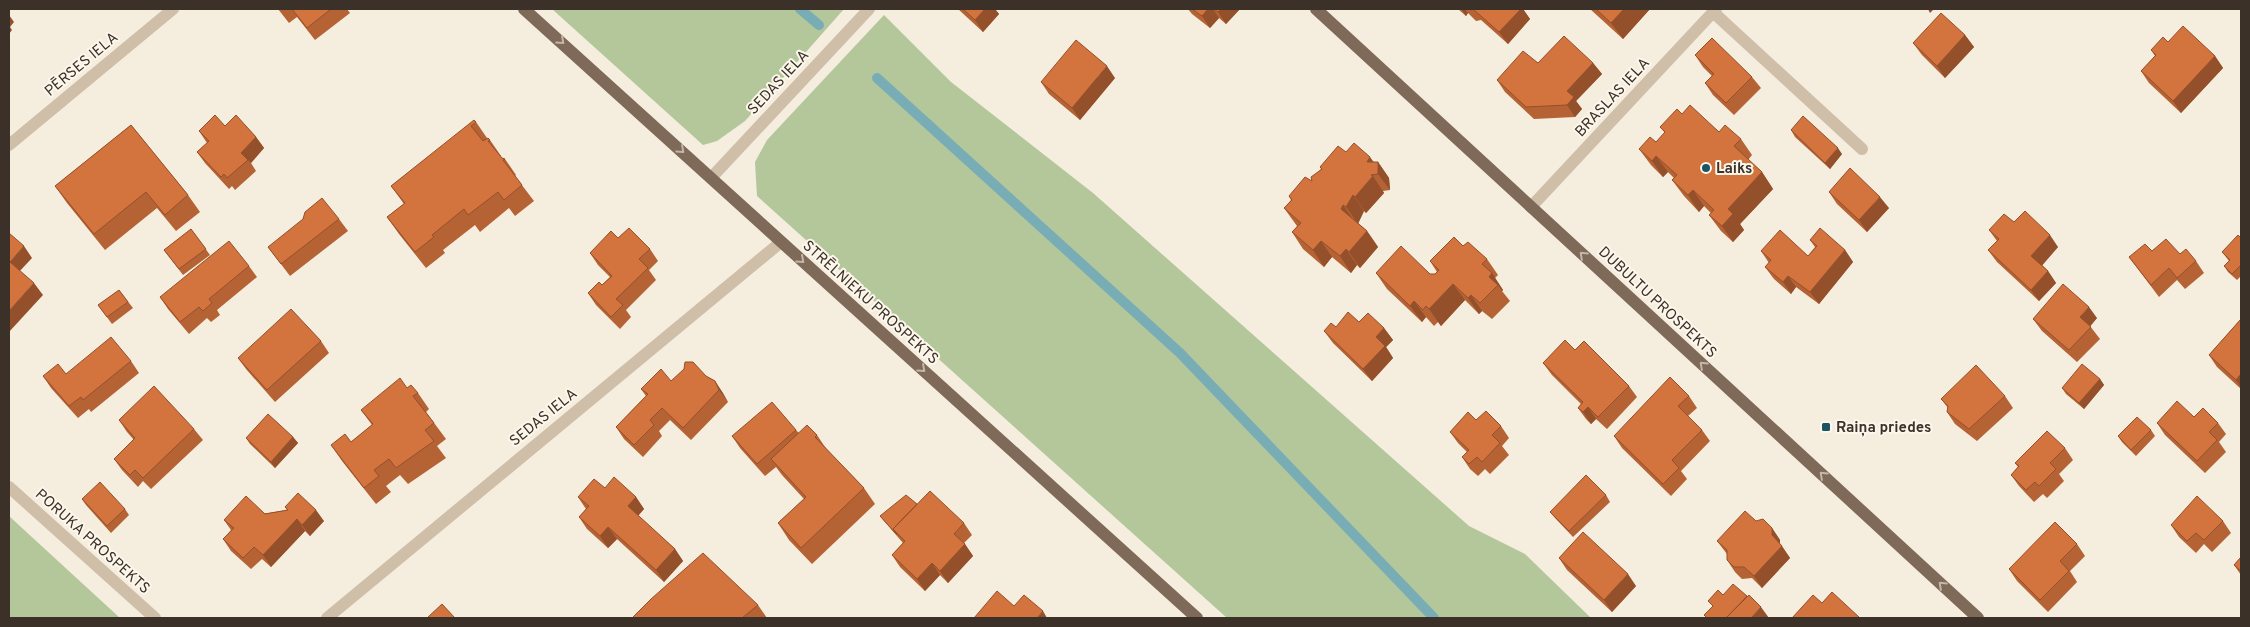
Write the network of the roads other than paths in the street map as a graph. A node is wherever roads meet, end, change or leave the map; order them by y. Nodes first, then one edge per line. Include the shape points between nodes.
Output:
1 (173, 9) edge
2 (524, 9) edge
3 (869, 9) edge
4 (1316, 9) edge
5 (1715, 10) edge
6 (9, 145) edge
7 (1862, 150) dead end
8 (711, 178) junction
9 (1532, 207) junction
10 (781, 242) junction
11 (9, 487) edge
12 (155, 618) edge
13 (327, 618) edge
14 (1197, 618) edge
15 (1978, 618) edge

1 - 6 street, PĒRSES IELA
2 -> 8 main road, STRĒLNIEKU PROSPEKTS
3 - 8 street, SEDAS IELA
4 - 9 main road, DUBULTU PROSPEKTS
5 - 7 street
5 - 9 street, BRASLAS IELA
8 - 10 main road, STRĒLNIEKU PROSPEKTS
15 -> 9 main road, DUBULTU PROSPEKTS
10 - 13 street, SEDAS IELA
10 -> 14 main road, STRĒLNIEKU PROSPEKTS
11 - 12 street, PORUKA PROSPEKTS

